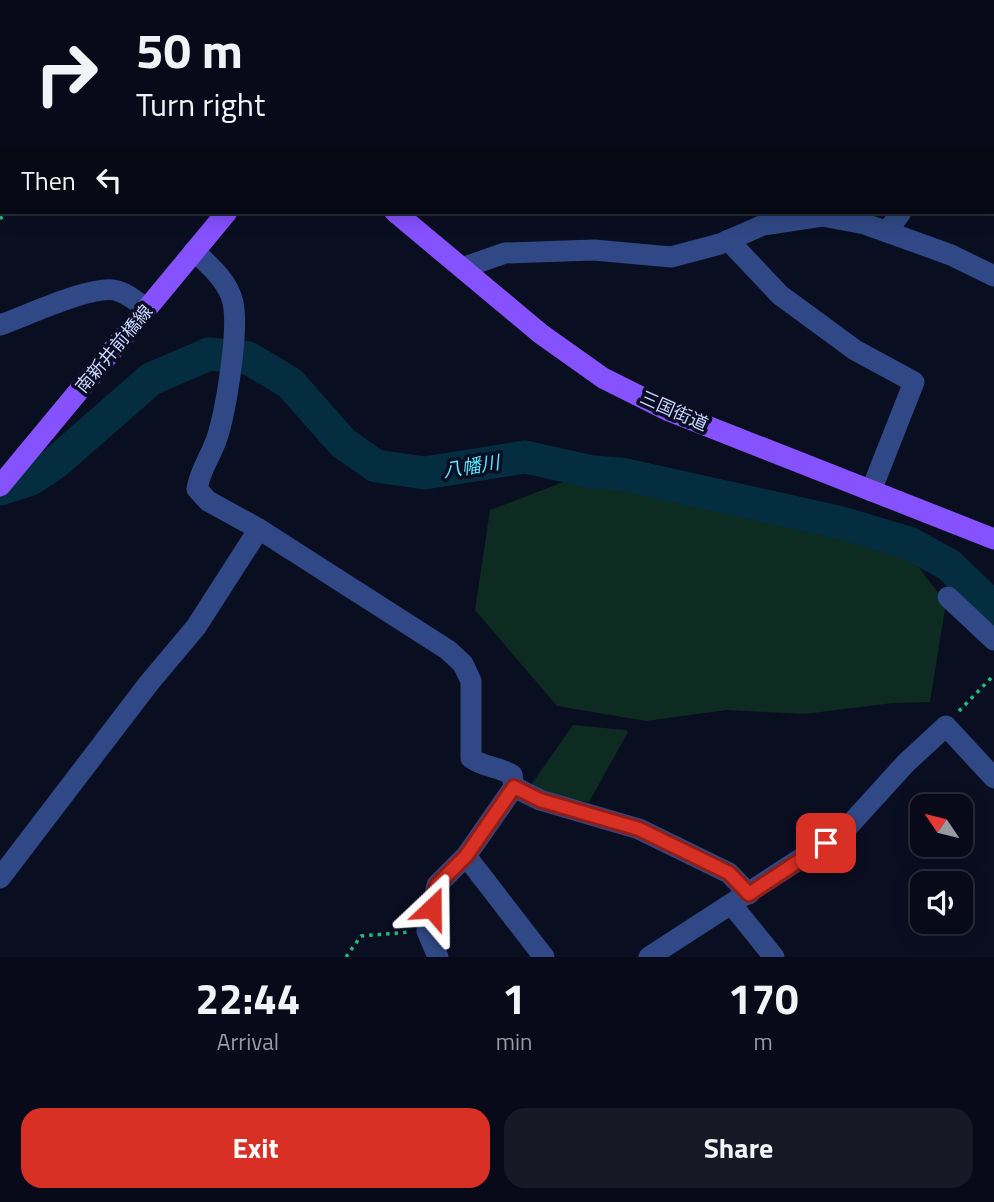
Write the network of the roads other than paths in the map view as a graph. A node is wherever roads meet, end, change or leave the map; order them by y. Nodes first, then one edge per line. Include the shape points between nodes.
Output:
1 (225, 214) edge
2 (397, 214) edge
3 (900, 214) edge
4 (887, 232) junction
5 (728, 240) junction
6 (194, 251) junction
7 (462, 268) junction
8 (994, 276) edge
9 (146, 309) junction
10 (0, 325) edge
11 (0, 486) edge
12 (872, 491) junction
13 (259, 529) junction
14 (994, 539) edge
15 (948, 597) dead end
16 (994, 640) edge
17 (994, 778) edge
18 (514, 787) junction
19 (466, 856) junction
20 (0, 878) edge
21 (741, 900) junction
22 (438, 957) edge
23 (544, 957) edge
24 (649, 957) edge
25 (774, 957) edge

1 - 6 main road, 南新井前橋線
2 - 7 main road, 三国街道
3 - 4 street
4 - 5 street via 822,216 763,225
4 - 8 street
5 - 7 street via 671,257 594,250 505,253
5 - 12 street via 780,295 855,350 914,382
6 - 9 main road, 南新井前橋線
6 - 13 street via 217,272 233,302 234,332 222,421 197,489 208,501
7 - 12 main road, 三国街道 via 603,378 668,411
9 - 10 street via 128,295 97,290
9 - 11 main road, 南新井前橋線
12 - 14 main road, 三国街道
13 - 18 street via 463,664 471,681 471,758 512,775
13 - 20 street via 197,627
15 - 16 street
17 - 21 street via 946,726 845,830
18 - 19 street
18 - 21 street via 540,800 639,829 729,873
19 - 22 street via 437,885 427,930
19 - 23 street
21 - 24 street
21 - 25 street

